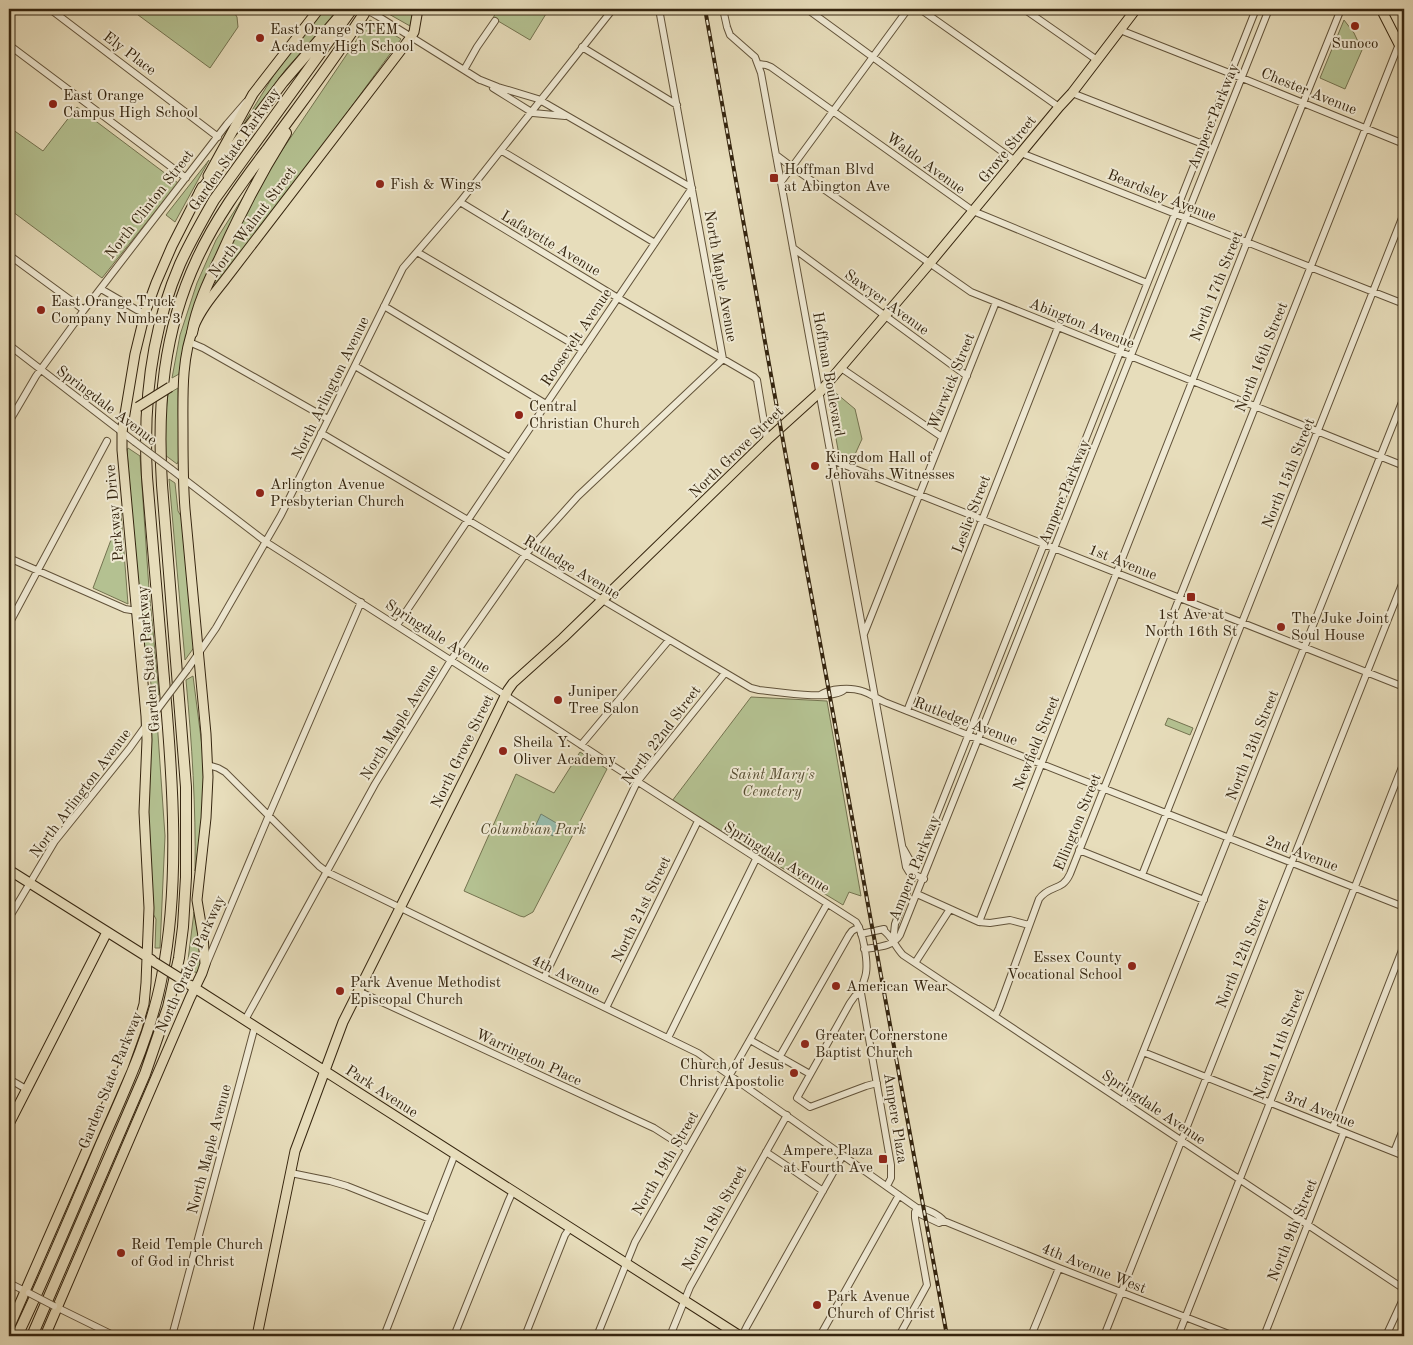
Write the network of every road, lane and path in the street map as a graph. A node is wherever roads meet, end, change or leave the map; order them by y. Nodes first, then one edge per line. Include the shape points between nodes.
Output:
1 (50, 9) edge
2 (319, 9) edge
3 (346, 9) edge
4 (352, 9) edge
5 (366, 9) edge
6 (418, 9) edge
7 (613, 9) edge
8 (659, 9) edge
9 (723, 9) edge
10 (807, 9) edge
11 (908, 9) edge
12 (920, 9) edge
13 (1024, 9) edge
14 (1136, 9) edge
15 (1257, 9) edge
16 (1341, 9) edge
17 (1381, 9) edge
18 (1268, 11) edge
19 (496, 21) dead end
20 (1120, 30) junction
21 (411, 37) junction
22 (1399, 44) junction
23 (9, 45) edge
24 (582, 47) junction
25 (1404, 54) edge
26 (873, 57) junction
27 (1097, 60) junction
28 (759, 64) junction
29 (464, 70) junction
30 (1231, 73) junction
31 (321, 76) junction
32 (1242, 78) junction
33 (478, 79) junction
34 (1072, 92) junction
35 (517, 93) junction
36 (253, 94) junction
37 (540, 100) junction
38 (514, 102) junction
39 (1303, 102) junction
40 (677, 105) junction
41 (1059, 107) junction
42 (833, 111) junction
43 (532, 112) junction
44 (569, 117) junction
45 (1366, 128) junction
46 (218, 136) junction
47 (1202, 144) junction
48 (1404, 144) edge
49 (502, 151) junction
50 (1022, 153) junction
51 (776, 155) junction
52 (1015, 161) junction
53 (792, 167) junction
54 (186, 178) junction
55 (781, 182) junction
56 (692, 188) junction
57 (200, 192) junction
58 (460, 202) junction
59 (973, 212) junction
60 (1404, 213) edge
61 (1175, 214) junction
62 (1186, 218) junction
63 (1247, 242) junction
64 (655, 243) junction
65 (793, 248) junction
66 (417, 252) junction
67 (9, 255) edge
68 (930, 263) junction
69 (1311, 267) junction
70 (1148, 283) junction
71 (101, 289) junction
72 (1373, 292) junction
73 (618, 298) junction
74 (996, 302) junction
75 (896, 304) joint
76 (1404, 304) edge
77 (384, 306) junction
78 (84, 310) junction
79 (145, 314) junction
80 (886, 316) junction
81 (1058, 327) junction
82 (190, 338) junction
83 (9, 346) edge
84 (583, 350) junction
85 (1120, 352) junction
86 (1131, 356) junction
87 (723, 359) junction
88 (355, 366) junction
89 (841, 368) junction
90 (40, 370) junction
91 (183, 375) junction
92 (967, 376) junction
93 (1192, 380) junction
94 (129, 391) junction
95 (820, 392) junction
96 (1404, 397) edge
97 (546, 404) junction
98 (1255, 406) junction
99 (328, 420) junction
100 (9, 422) edge
101 (1318, 431) junction
102 (122, 432) junction
103 (321, 433) junction
104 (942, 438) junction
105 (767, 440) junction
106 (107, 441) dead end
107 (1381, 456) junction
108 (510, 458) junction
109 (832, 460) junction
110 (1404, 466) edge
111 (184, 479) junction
112 (919, 495) junction
113 (468, 520) junction
114 (982, 520) junction
115 (266, 542) junction
116 (1044, 544) junction
117 (1055, 548) junction
118 (525, 554) junction
119 (9, 558) edge
120 (38, 570) junction
121 (1117, 573) junction
122 (1404, 579) edge
123 (1179, 597) junction
124 (603, 600) junction
125 (361, 602) junction
126 (137, 612) junction
127 (1243, 623) junction
128 (9, 624) edge
129 (397, 625) junction
130 (864, 635) junction
131 (669, 640) junction
132 (1305, 647) junction
133 (198, 654) junction
134 (451, 660) junction
135 (726, 672) junction
136 (1367, 672) junction
137 (1146, 680) joint
138 (1404, 686) edge
139 (505, 695) junction
140 (875, 698) junction
141 (907, 711) junction
142 (146, 726) junction
143 (968, 735) junction
144 (979, 739) junction
145 (581, 746) junction
146 (1404, 762) edge
147 (1041, 764) junction
148 (208, 766) junction
149 (637, 782) junction
150 (1104, 788) junction
151 (1166, 813) junction
152 (269, 816) junction
153 (698, 821) junction
154 (1190, 822) joint
155 (1229, 838) junction
156 (902, 844) junction
157 (1080, 850) junction
158 (922, 852) junction
159 (907, 853) junction
160 (756, 859) junction
161 (1292, 863) junction
162 (9, 870) edge
163 (327, 872) junction
164 (914, 875) junction
165 (1142, 875) junction
166 (924, 878) junction
167 (30, 883) junction
168 (1354, 888) junction
169 (917, 894) junction
170 (1204, 900) junction
171 (827, 904) junction
172 (1404, 907) edge
173 (400, 908) junction
174 (950, 909) junction
175 (9, 918) edge
176 (979, 922) junction
177 (895, 924) junction
178 (1029, 925) junction
179 (882, 930) junction
180 (860, 931) junction
181 (107, 932) junction
182 (893, 942) junction
183 (1404, 945) edge
184 (864, 949) junction
185 (151, 959) junction
186 (915, 963) junction
187 (202, 973) junction
188 (544, 978) junction
189 (195, 988) junction
190 (358, 991) junction
191 (861, 993) junction
192 (606, 1008) junction
193 (995, 1016) junction
194 (245, 1020) junction
195 (255, 1026) junction
196 (668, 1038) junction
197 (750, 1040) junction
198 (1143, 1052) junction
199 (780, 1056) junction
200 (324, 1070) junction
201 (810, 1074) junction
202 (730, 1075) junction
203 (1207, 1077) junction
204 (9, 1079) edge
205 (877, 1083) junction
206 (26, 1089) junction
207 (1123, 1102) junction
208 (1270, 1102) junction
209 (787, 1115) junction
210 (9, 1124) edge
211 (1332, 1127) junction
212 (1404, 1127) edge
213 (1344, 1132) junction
214 (1182, 1140) junction
215 (687, 1149) junction
216 (766, 1152) junction
217 (1394, 1152) junction
218 (456, 1154) junction
219 (843, 1155) junction
220 (1404, 1156) edge
221 (291, 1173) junction
222 (1240, 1180) junction
223 (887, 1186) junction
224 (513, 1191) junction
225 (823, 1191) junction
226 (899, 1195) junction
227 (917, 1208) junction
228 (430, 1219) junction
229 (944, 1221) joint
230 (1308, 1225) junction
231 (570, 1228) junction
232 (626, 1264) junction
233 (1059, 1268) junction
234 (9, 1283) edge
235 (1404, 1290) edge
236 (27, 1292) junction
237 (1122, 1292) junction
238 (1404, 1297) edge
239 (684, 1301) junction
240 (56, 1306) junction
241 (1186, 1317) junction
242 (9, 1328) edge
243 (17, 1336) edge
244 (32, 1336) edge
245 (45, 1336) edge
246 (115, 1336) edge
247 (172, 1336) edge
248 (258, 1336) edge
249 (384, 1336) edge
250 (454, 1336) edge
251 (525, 1336) edge
252 (597, 1336) edge
253 (670, 1336) edge
254 (741, 1336) edge
255 (820, 1336) edge
256 (900, 1336) edge
257 (1032, 1336) edge
258 (1104, 1336) edge
259 (1178, 1336) edge
260 (1234, 1336) edge
261 (1264, 1336) edge
262 (1386, 1336) edge

1 - 46 street, Ely Place
2 - 36 main road, North Clinton Street
3 - 57 highway via 283,82
4 - 243 highway, Garden State Parkway via 214,200 182,259 159,328 149,384 146,446 171,769 173,862 167,946 156,1001 140,1053
5 - 21 street, bridge
5 - 31 highway, Garden State Parkway
6 - 21 main road, North Walnut Street
7 - 24 street, North Arlington Avenue
8 - 40 street, North Maple Avenue
9 - 28 street via 730,35 753,54
10 - 26 street
11 - 26 street
12 - 41 street
13 - 27 street
14 - 20 main road, Grove Street
15 - 18 street
15 - 30 street, Ampere Parkway
16 - 39 street, North 17th Street
17 - 22 main road
18 - 32 street, Ampere Parkway
19 - 29 street
20 - 27 main road, Grove Street
20 - 30 street, Chester Avenue
21 - 29 street
21 - 82 main road, North Walnut Street via 224,281 201,313
22 - 25 main road
22 - 45 street, North 16th Street
23 - 54 street
24 - 37 street, North Arlington Avenue
24 - 40 street
26 - 42 street
26 - 52 street
27 - 34 main road, Grove Street
28 - 42 street, Waldo Avenue via 772,67
28 - 51 street, Hoffman Boulevard
29 - 33 street
30 - 32 street, Chester Avenue
30 - 47 street, Ampere Parkway
31 - 82 highway via 255,185 228,239 196,311
31 - 244 highway, Garden State Parkway via 243,182 211,232 185,287 168,344 161,395 160,445 186,786 186,877 180,952 168,1007 147,1069
32 - 39 street, Chester Avenue
32 - 62 street, Ampere Parkway
33 - 35 street
33 - 38 street
34 - 41 main road, Grove Street
34 - 47 street
35 - 37 street
35 - 38 street
36 - 46 street, North Clinton Street
36 - 57 main road, Parkway Drive
37 - 43 street, North Arlington Avenue
37 - 44 street
38 - 43 street
39 - 45 street, Chester Avenue
39 - 63 street, North 17th Street
40 - 56 street, North Maple Avenue
41 - 50 main road, Grove Street
42 - 53 street
42 - 59 street, Waldo Avenue
43 - 44 street
43 - 49 street, North Arlington Avenue
44 - 56 street
45 - 48 street, Chester Avenue
45 - 69 street, North 16th Street
46 - 54 street, North Clinton Street
47 - 61 street, Ampere Parkway
49 - 58 street, North Arlington Avenue
49 - 64 street
50 - 52 main road, Grove Street
50 - 61 street, Beardsley Avenue
51 - 53 street, Abington Avenue
51 - 55 street, Hoffman Boulevard
52 - 59 main road, Grove Street
53 - 55 street
53 - 68 street, Abington Avenue
54 - 71 street, North Clinton Street
55 - 65 street, Hoffman Boulevard
56 - 64 street, Roosevelt Avenue
56 - 87 street, North Maple Avenue
57 - 79 main road, Parkway Drive via 172,246
58 - 66 street, North Arlington Avenue
58 - 73 street, Lafayette Avenue
59 - 68 main road, Grove Street
59 - 70 street, Waldo Avenue
60 - 72 street, North 15th Street
61 - 62 street, Beardsley Avenue
61 - 70 street, Ampere Parkway
62 - 63 street, Beardsley Avenue
62 - 86 street, Ampere Parkway
63 - 69 street, Beardsley Avenue
63 - 93 street, North 17th Street
64 - 73 street, Roosevelt Avenue
65 - 80 street, Sawyer Avenue
65 - 95 street, Hoffman Boulevard
66 - 77 street, North Arlington Avenue via 403,268
66 - 84 street
67 - 78 street
68 - 74 street, Abington Avenue via 971,292
68 - 75 main road, Grove Street
69 - 72 street, Beardsley Avenue
69 - 98 street, North 16th Street
70 - 85 street, Ampere Parkway
71 - 78 street, North Clinton Street
71 - 79 street
72 - 76 street, Beardsley Avenue
72 - 101 street, North 15th Street
73 - 84 street, Roosevelt Avenue
73 - 87 street, Lafayette Avenue
74 - 81 street, Abington Avenue
74 - 92 street, Warwick Street
75 - 80 main road, North Grove Street
77 - 88 street, North Arlington Avenue
77 - 97 street
78 - 90 street, North Clinton Street
79 - 94 main road, Parkway Drive
80 - 89 main road, North Grove Street
80 - 92 street, Sawyer Avenue
81 - 85 street, Abington Avenue
81 - 114 street, Leslie Street
82 - 91 main road, North Walnut Street
82 - 99 street
83 - 90 street, Springdale Avenue
84 - 97 street, Roosevelt Avenue
85 - 86 street, Abington Avenue
85 - 116 street, Ampere Parkway
86 - 93 street, Abington Avenue
86 - 117 street, Ampere Parkway
87 - 105 street, Lafayette Avenue via 756,378
87 - 118 street, North Maple Avenue via 578,496
88 - 99 street, North Arlington Avenue
88 - 108 street
89 - 95 main road, North Grove Street
89 - 104 street
90 - 100 street, North Clinton Street
90 - 102 street, Springdale Avenue
91 - 94 main road, bridge via 138,407 130,404
91 - 111 main road, North Walnut Street
92 - 104 street, Warwick Street
93 - 98 street, Abington Avenue
93 - 121 street, North 17th Street
94 - 102 main road, Parkway Drive
95 - 105 main road, North Grove Street
95 - 109 street, Hoffman Boulevard
96 - 107 street, North 13th Street
97 - 108 street, Roosevelt Avenue
98 - 101 street, Abington Avenue
98 - 123 street, North 16th Street
99 - 103 street, North Arlington Avenue
101 - 107 street, Abington Avenue
101 - 127 street, North 15th Street
102 - 111 street, Springdale Avenue, bridge
102 - 126 main road, Parkway Drive
103 - 113 street, Rutledge Avenue
103 - 115 street, North Arlington Avenue
104 - 112 street, Warwick Street
105 - 124 main road, North Grove Street
106 - 120 street
107 - 110 street, Abington Avenue
107 - 132 street, North 13th Street
108 - 113 street, Roosevelt Avenue
109 - 112 street, 1st Avenue
109 - 130 street, Hoffman Boulevard
111 - 115 street, Springdale Avenue
111 - 133 main road
112 - 114 street, 1st Avenue
112 - 130 street, Warwick Street
113 - 118 street, Rutledge Avenue
113 - 129 street, Roosevelt Avenue
114 - 116 street, 1st Avenue
114 - 141 street, Leslie Street
115 - 125 street, Springdale Avenue
115 - 133 street, North Arlington Avenue
116 - 117 street, 1st Avenue
116 - 143 street, Ampere Parkway
117 - 121 street, 1st Avenue
117 - 144 street, Ampere Parkway
118 - 124 street, Rutledge Avenue
118 - 134 street, North Maple Avenue
119 - 120 street
120 - 126 street
120 - 128 street
121 - 123 street, 1st Avenue
121 - 147 street, Newfield Street
122 - 136 street, North 12th Street
123 - 127 street, 1st Avenue
123 - 137 street, North 16th Street
124 - 131 street, Rutledge Avenue
124 - 139 main road, North Grove Street via 513,683
125 - 129 street, Springdale Avenue
125 - 152 street, North Oraton Parkway
126 - 142 main road, Parkway Drive
127 - 132 street, 1st Avenue
127 - 151 street, North 15th Street
129 - 134 street, Springdale Avenue
130 - 140 street, Hoffman Boulevard
131 - 135 street, Rutledge Avenue
131 - 145 street
132 - 136 street, 1st Avenue
132 - 155 street, North 13th Street
133 - 142 street, North Arlington Avenue, bridge
133 - 148 main road
134 - 139 street, Springdale Avenue
134 - 163 street, North Maple Avenue via 375,784
135 - 140 street, Rutledge Avenue via 755,690 820,695 839,689 860,690
135 - 149 street, North 22nd Street
136 - 138 street, 1st Avenue
136 - 161 street, North 12th Street
137 - 150 street, Ellington Street
139 - 145 street, Springdale Avenue
139 - 173 main road, North Grove Street
140 - 141 street, Rutledge Avenue
140 - 156 street, Hoffman Boulevard
141 - 143 street, Rutledge Avenue
142 - 167 street, North Arlington Avenue via 55,841
142 - 185 main road, Parkway Drive via 144,812
143 - 144 street, Rutledge Avenue
143 - 158 street, Ampere Parkway
144 - 147 street, Rutledge Avenue
144 - 166 street, Ampere Parkway
145 - 149 street, Springdale Avenue
146 - 168 street, North 11th Street
147 - 150 street, Rutledge Avenue
147 - 176 street, Newfield Street
148 - 152 street, 4th Avenue via 225,772
148 - 187 main road via 197,900 205,949
149 - 153 street, Springdale Avenue
149 - 188 street, North 22nd Street
150 - 151 street, Rutledge Avenue
150 - 157 street, Ellington Street
151 - 154 street, Rutledge Avenue
151 - 165 street, North 15th Street
152 - 163 street, 4th Avenue
152 - 187 street, North Oraton Parkway
153 - 160 street, Springdale Avenue
153 - 192 street, North 21st Street
154 - 155 street, 2nd Avenue
155 - 161 street, 2nd Avenue
155 - 170 street, North 13th Street
156 - 159 street, Hoffman Boulevard
156 - 164 street, Hoffman Boulevard via 906,869
157 - 165 street
157 - 178 street, Ellington Street via 1066,882 1041,896
158 - 159 street
158 - 164 street, Ampere Parkway
159 - 164 street, Hoffman Boulevard
160 - 171 street, Springdale Avenue
160 - 196 street
161 - 168 street, 2nd Avenue
161 - 203 street, North 12th Street
162 - 167 main road, Park Avenue
163 - 173 street, 4th Avenue
163 - 194 street, North Maple Avenue
164 - 166 street
164 - 177 street, Ampere Parkway
165 - 170 street
166 - 169 street, Ampere Parkway
167 - 175 street, North Arlington Avenue
167 - 181 main road, Park Avenue
168 - 172 street, 2nd Avenue
168 - 208 street, North 11th Street
169 - 174 street
169 - 182 street, Ampere Parkway via 900,935
170 - 198 street, North 13th Street
171 - 180 street, Springdale Avenue via 853,920
171 - 197 street, North 19th Street
173 - 188 street, 4th Avenue
173 - 190 main road, North Grove Street
174 - 176 street
174 - 186 street
176 - 178 street via 1010,920
177 - 179 street
177 - 182 street, Ampere Parkway
178 - 193 street, Ellington Street
179 - 180 street
179 - 182 street, Springdale Avenue
180 - 184 street
180 - 199 street via 854,929 849,935
181 - 185 main road, Park Avenue
181 - 206 main road
182 - 184 street
182 - 186 street, Springdale Avenue
183 - 211 street
184 - 191 street via 867,967
185 - 189 main road, Park Avenue, bridge
185 - 236 main road, North Oraton Parkway via 136,1033
186 - 193 street, Springdale Avenue
187 - 189 main road, North Oraton Parkway
188 - 192 street, 4th Avenue
189 - 194 main road, Park Avenue
189 - 240 main road, North Oraton Parkway
190 - 200 main road, North Grove Street
190 - 215 street, Warrington Place via 654,1128
191 - 201 street via 851,1000
191 - 205 street, Ampere Plaza
192 - 196 street, 4th Avenue
193 - 207 street, Springdale Avenue
194 - 195 main road, Park Avenue
195 - 200 main road, Park Avenue
195 - 247 street, North Maple Avenue
196 - 202 street, 4th Avenue
197 - 199 street
197 - 202 street, North 19th Street
198 - 203 street, 3rd Avenue
198 - 207 street, North 13th Street
199 - 201 street
200 - 218 main road, Park Avenue
200 - 221 main road, North Grove Street via 295,1151
201 - 205 street via 797,1098 810,1107
202 - 209 street, 4th Avenue
202 - 215 street, North 19th Street
203 - 208 street, 3rd Avenue
203 - 214 street, North 12th Street
204 - 206 street
205 - 223 street, Ampere Plaza via 891,1165
206 - 210 main road
207 - 214 street, Springdale Avenue
208 - 211 street, 3rd Avenue
208 - 222 street, North 11th Street
209 - 216 street, North 18th Street
209 - 219 street, 4th Avenue
211 - 213 street, 3rd Avenue
212 - 217 street
213 - 217 street, 3rd Avenue
213 - 230 street, North 9th Street
214 - 222 street, Springdale Avenue
214 - 237 street, North 12th Street
215 - 232 street, North 19th Street
216 - 225 street
216 - 239 street, North 18th Street
217 - 220 street, 3rd Avenue
218 - 224 main road, Park Avenue
218 - 228 street
219 - 223 street, 4th Avenue
219 - 225 street
221 - 228 street via 347,1186
221 - 248 main road, North Grove Street
222 - 230 street, Springdale Avenue
222 - 241 street, North 11th Street
223 - 226 street, 4th Avenue
224 - 231 main road, Park Avenue
224 - 250 street
225 - 254 street
226 - 227 street, 4th Avenue
226 - 255 street
227 - 229 street, 4th Avenue via 940,1216
227 - 256 street via 915,1218 927,1285
228 - 249 street
229 - 233 street, 4th Avenue West
230 - 235 street, Springdale Avenue
230 - 261 street, North 9th Street
231 - 232 main road, Park Avenue
231 - 251 street
232 - 239 main road, Park Avenue
232 - 252 street, North 19th Street
233 - 237 street, 4th Avenue West
233 - 257 street
234 - 236 street
236 - 240 street, bridge
236 - 242 main road, North Oraton Parkway
237 - 241 street, 4th Avenue West
237 - 258 street, North 12th Street
238 - 262 street
239 - 253 street, North 18th Street
239 - 254 main road, Park Avenue
240 - 245 main road, North Oraton Parkway
240 - 246 street
241 - 259 street, North 11th Street
241 - 260 street, 4th Avenue West

